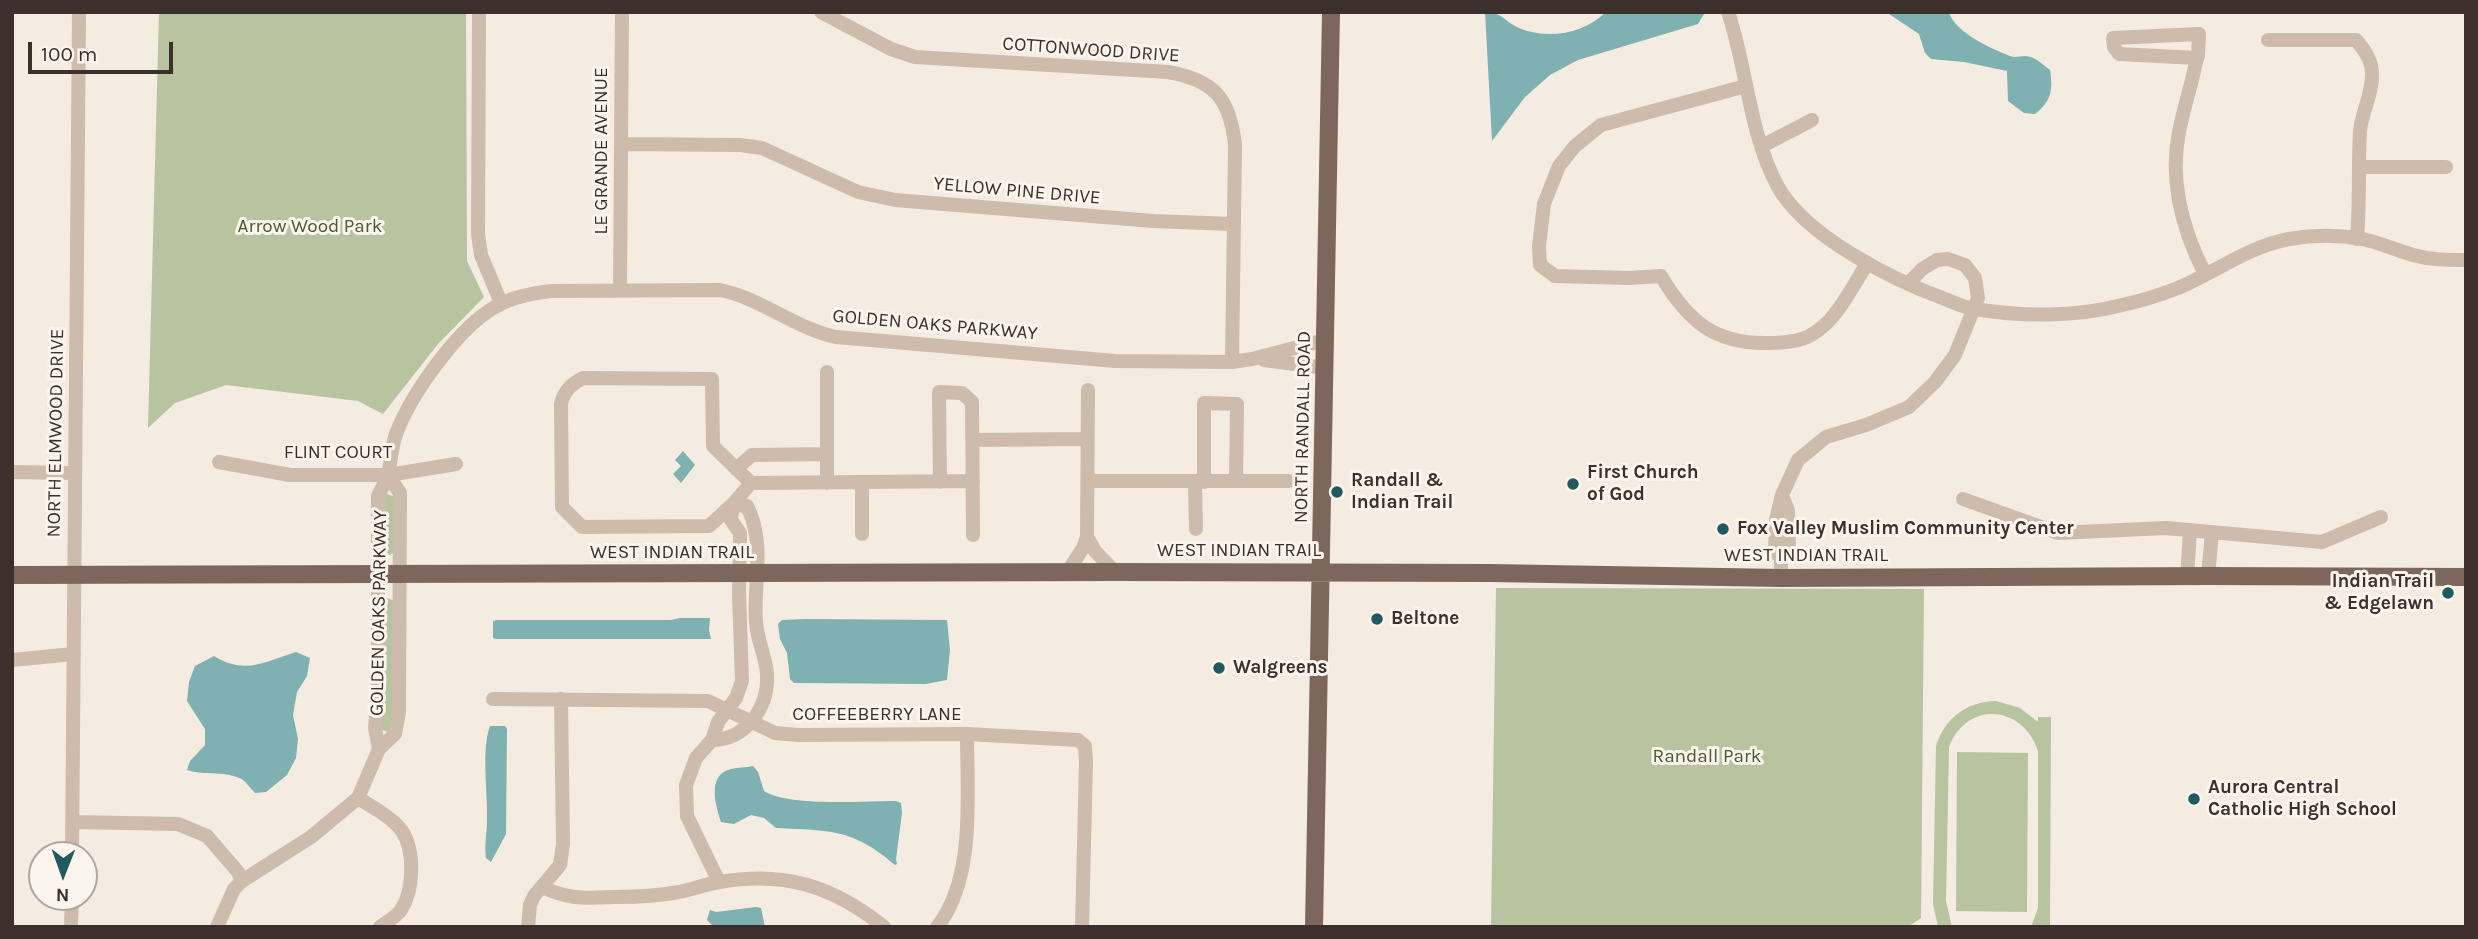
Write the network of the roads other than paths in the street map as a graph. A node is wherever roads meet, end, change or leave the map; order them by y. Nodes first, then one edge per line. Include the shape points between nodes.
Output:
1 (79, 12) edge
2 (479, 12) edge
3 (622, 12) edge
4 (821, 12) edge
5 (1331, 12) edge
6 (1728, 12) edge
7 (2269, 40) dead end
8 (2197, 58) junction
9 (1746, 86) junction
10 (1812, 120) dead end
11 (622, 144) junction
12 (1762, 146) junction
13 (2361, 167) junction
14 (2446, 167) dead end
15 (1232, 224) junction
16 (2357, 239) junction
17 (2466, 260) edge
18 (1867, 264) junction
19 (2205, 274) junction
20 (1908, 284) junction
21 (620, 289) junction
22 (501, 303) junction
23 (1973, 309) junction
24 (1325, 340) junction
25 (1252, 359) junction
26 (1232, 362) junction
27 (1325, 368) junction
28 (827, 372) dead end
29 (1088, 390) dead end
30 (1087, 439) junction
31 (973, 440) junction
32 (827, 454) junction
33 (219, 462) dead end
34 (456, 464) dead end
35 (736, 470) junction
36 (12, 472) edge
37 (75, 472) junction
38 (388, 474) junction
39 (973, 481) junction
40 (1088, 481) junction
41 (1236, 481) junction
42 (1289, 481) dead end
43 (940, 482) junction
44 (1200, 482) junction
45 (751, 483) junction
46 (827, 483) junction
47 (862, 483) junction
48 (1963, 499) dead end
49 (733, 504) junction
50 (2381, 517) dead end
51 (1196, 529) dead end
52 (2190, 531) junction
53 (2211, 533) junction
54 (862, 534) dead end
55 (973, 535) dead end
56 (1087, 537) junction
57 (1068, 572) junction
58 (1115, 572) junction
59 (1321, 572) junction
60 (739, 573) junction
61 (758, 573) junction
62 (12, 575) edge
63 (74, 575) junction
64 (378, 575) junction
65 (400, 575) junction
66 (2187, 576) junction
67 (2208, 576) junction
68 (2466, 577) edge
69 (1781, 578) junction
70 (74, 654) junction
71 (12, 660) edge
72 (493, 699) dead end
73 (562, 699) junction
74 (726, 709) junction
75 (753, 723) junction
76 (967, 734) junction
77 (712, 740) junction
78 (379, 749) junction
79 (358, 798) junction
80 (73, 822) junction
81 (72, 841) edge
82 (242, 881) junction
83 (719, 882) junction
84 (542, 887) junction
85 (218, 927) edge
86 (380, 927) edge
87 (528, 927) edge
88 (884, 927) edge
89 (937, 927) edge
90 (1082, 927) edge
91 (1314, 927) edge

1 - 37 street, NORTH ELMWOOD DRIVE
2 - 22 street via 478,234 481,255
3 - 11 street, LE GRANDE AVENUE
4 - 15 street, COTTONWOOD DRIVE via 915,57 1168,72 1209,85 1228,110 1233,128
5 - 24 main road, NORTH RANDALL ROAD
6 - 9 street
7 - 13 street via 2356,40 2366,52 2372,71 2361,123
8 - 8 street via 2199,34 2113,38 2119,54
8 - 19 street via 2179,131 2176,174 2184,225
9 - 12 street
9 - 18 street via 1601,125 1575,146 1559,166 1545,204 1540,265 1555,276 1661,276 1692,319 1717,335 1747,343 1780,343 1810,336 1832,318
10 - 12 street
11 - 15 street, YELLOW PINE DRIVE via 762,148 858,192 895,200
11 - 21 street, LE GRANDE AVENUE
12 - 18 street via 1777,186 1798,213
13 - 14 street
13 - 16 street
15 - 26 street, COTTONWOOD DRIVE
16 - 17 street via 2438,260
16 - 19 street via 2289,239 2254,249
18 - 20 street
19 - 23 street via 2150,297 2094,311 2034,314
20 - 23 street
20 - 23 street via 1937,260 1965,265 1975,278 1978,298
21 - 22 street, GOLDEN OAKS PARKWAY via 534,293
21 - 26 street, GOLDEN OAKS PARKWAY via 733,292 807,329 851,340 1115,361
22 - 38 street, GOLDEN OAKS PARKWAY via 468,328 412,400 394,438
23 - 69 street via 1955,355 1909,407 1826,437 1798,460 1776,520 1775,552 1781,556
24 - 25 street, GOLDEN OAKS PARKWAY
24 - 27 main road, NORTH RANDALL ROAD
25 - 26 street, GOLDEN OAKS PARKWAY
25 - 27 street, GOLDEN OAKS PARKWAY
27 - 59 main road, NORTH RANDALL ROAD
28 - 32 street
29 - 30 street
30 - 31 street
30 - 40 street
31 - 39 street
31 - 43 street via 972,402 962,393 939,392
32 - 35 street via 752,455
32 - 46 street
33 - 38 street, FLINT COURT via 289,475
34 - 38 street, FLINT COURT
35 - 45 street
35 - 49 street via 711,442 712,379 583,378 563,396 562,507 582,527 709,526
36 - 37 street
37 - 63 street, NORTH ELMWOOD DRIVE
38 - 64 street, GOLDEN OAKS PARKWAY via 378,496
38 - 65 street, GOLDEN OAKS PARKWAY via 400,494
39 - 43 street
39 - 55 street
40 - 44 street
40 - 56 street
41 - 42 street
41 - 44 street
41 - 44 street via 1237,404 1204,403
43 - 47 street
44 - 51 street
45 - 46 street
45 - 49 street
46 - 47 street
47 - 54 street
48 - 52 street via 2058,533 2143,528
49 - 60 street via 732,520 740,533
49 - 61 street via 747,506 754,519
50 - 53 street via 2322,542
52 - 53 street
52 - 66 street
53 - 67 street
56 - 57 street
56 - 58 street
57 - 58 main road, WEST INDIAN TRAIL
57 - 61 main road, WEST INDIAN TRAIL
58 - 59 main road, WEST INDIAN TRAIL
59 - 69 main road, WEST INDIAN TRAIL
59 - 91 main road, NORTH RANDALL ROAD
60 - 61 main road, WEST INDIAN TRAIL
60 - 65 main road, WEST INDIAN TRAIL
60 - 74 street via 743,672 736,698
61 - 75 street via 756,624 767,689
62 - 63 main road, WEST INDIAN TRAIL
63 - 64 main road, WEST INDIAN TRAIL
63 - 70 street, NORTH ELMWOOD DRIVE
64 - 65 main road, WEST INDIAN TRAIL
64 - 78 street, GOLDEN OAKS PARKWAY via 375,728
65 - 78 street, GOLDEN OAKS PARKWAY via 399,712 395,734
66 - 67 main road, WEST INDIAN TRAIL
66 - 69 main road, WEST INDIAN TRAIL
67 - 68 main road, WEST INDIAN TRAIL
70 - 71 street
70 - 80 street, NORTH ELMWOOD DRIVE
72 - 73 street, COFFEEBERRY LANE
73 - 74 street, COFFEEBERRY LANE via 681,699 708,701
73 - 84 street via 563,844 560,865
74 - 75 street, COFFEEBERRY LANE
74 - 77 street
75 - 76 street, COFFEEBERRY LANE via 775,733 798,735
75 - 77 street via 726,740
76 - 89 street via 964,861
76 - 90 street, COFFEEBERRY LANE via 1072,738 1085,746
77 - 83 street via 690,769 686,800 692,830
78 - 79 street, GOLDEN OAKS PARKWAY
79 - 82 street, GOLDEN OAKS PARKWAY via 311,837
79 - 86 street via 402,831 410,854 410,885 402,909
80 - 81 street, NORTH ELMWOOD DRIVE
80 - 82 street via 177,824 207,836
82 - 85 street, GOLDEN OAKS PARKWAY
83 - 84 street via 677,893 634,897 564,897
83 - 88 street via 799,881 840,897
84 - 87 street via 530,905

